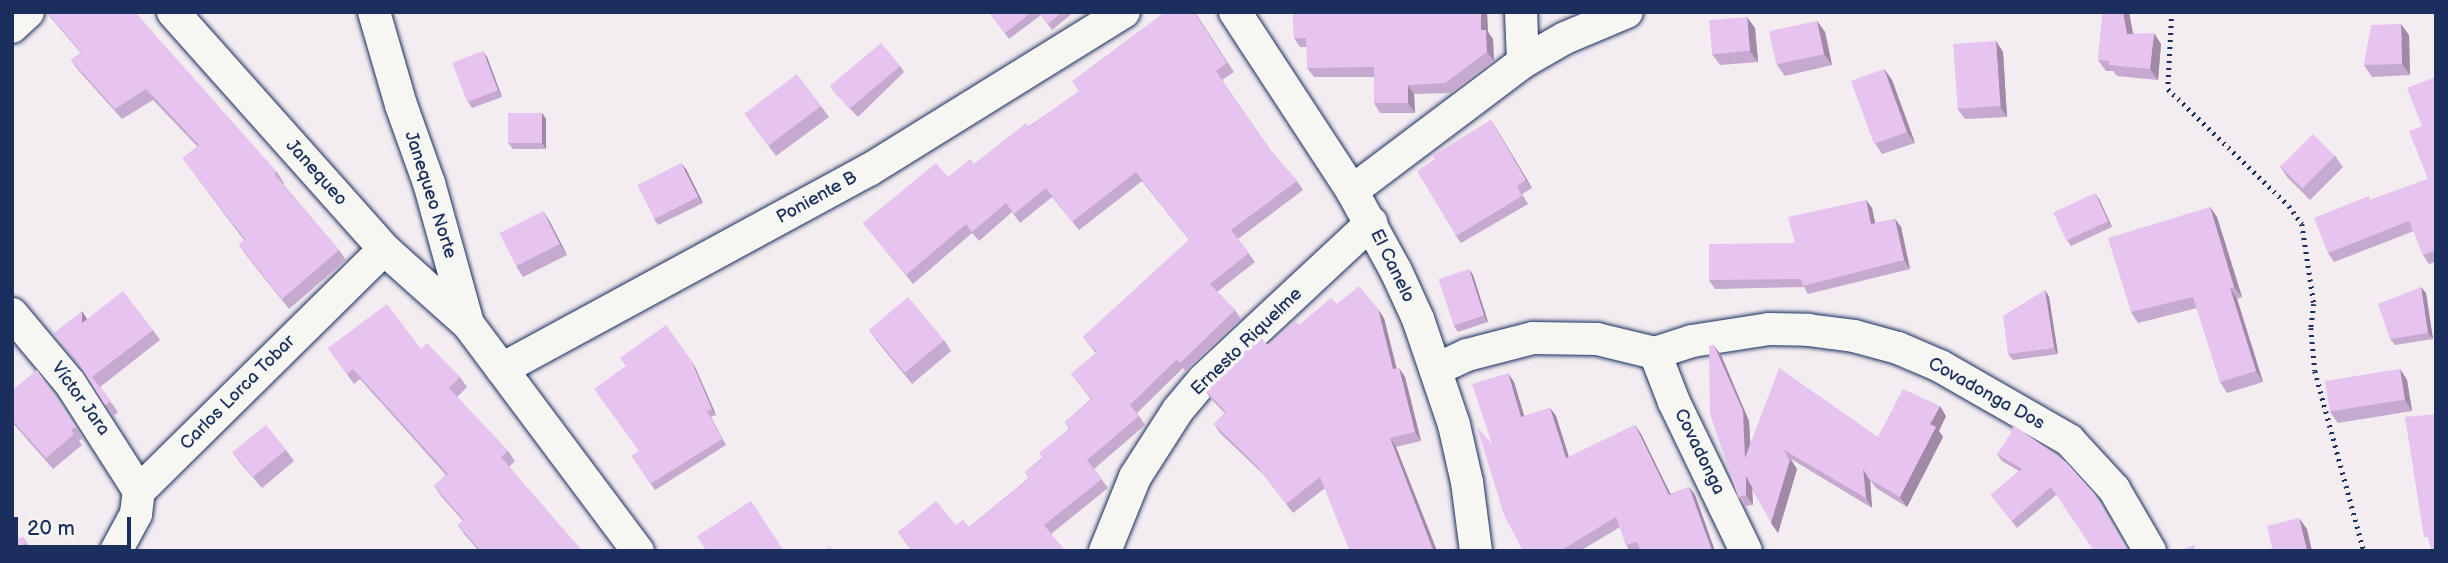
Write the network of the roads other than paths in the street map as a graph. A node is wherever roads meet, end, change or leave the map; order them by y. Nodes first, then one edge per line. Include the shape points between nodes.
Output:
1 (28, 12) edge
2 (173, 12) edge
3 (374, 12) edge
4 (1124, 12) edge
5 (1235, 12) edge
6 (1521, 12) edge
7 (1627, 12) edge
8 (12, 27) edge
9 (1523, 62) junction
10 (1352, 191) junction
11 (1371, 223) junction
12 (384, 249) junction
13 (12, 314) edge
14 (468, 324) junction
15 (1655, 352) junction
16 (502, 369) junction
17 (1437, 369) junction
18 (139, 491) junction
19 (116, 551) edge
20 (638, 551) edge
21 (1105, 551) edge
22 (1476, 551) edge
23 (1746, 551) edge
24 (2150, 551) edge

1 - 8 street
2 - 12 street, Janequeo
3 - 14 street, Janequeo Norte
4 - 16 street, Poniente B via 869,170
5 - 10 street, El Canelo
6 - 9 street
7 - 9 street via 1565,37
9 - 10 street
10 - 11 street, El Canelo
11 - 17 street, El Canelo
11 - 21 street, Ernesto Riquelme via 1204,379 1178,410 1135,477
12 - 14 street, Janequeo
12 - 18 street, Carlos Lorca Tobar
13 - 18 street, Víctor Jara via 70,383
14 - 16 street, Janequeo Norte
15 - 17 street via 1597,339 1534,338 1467,355
15 - 23 street, Covadonga via 1674,402
15 - 24 street, Covadonga Dos via 1730,333 1769,329 1854,336 1898,348 1940,366 2068,440 2114,489
16 - 20 street
17 - 22 street, El Canelo via 1467,482
18 - 19 street via 136,514

